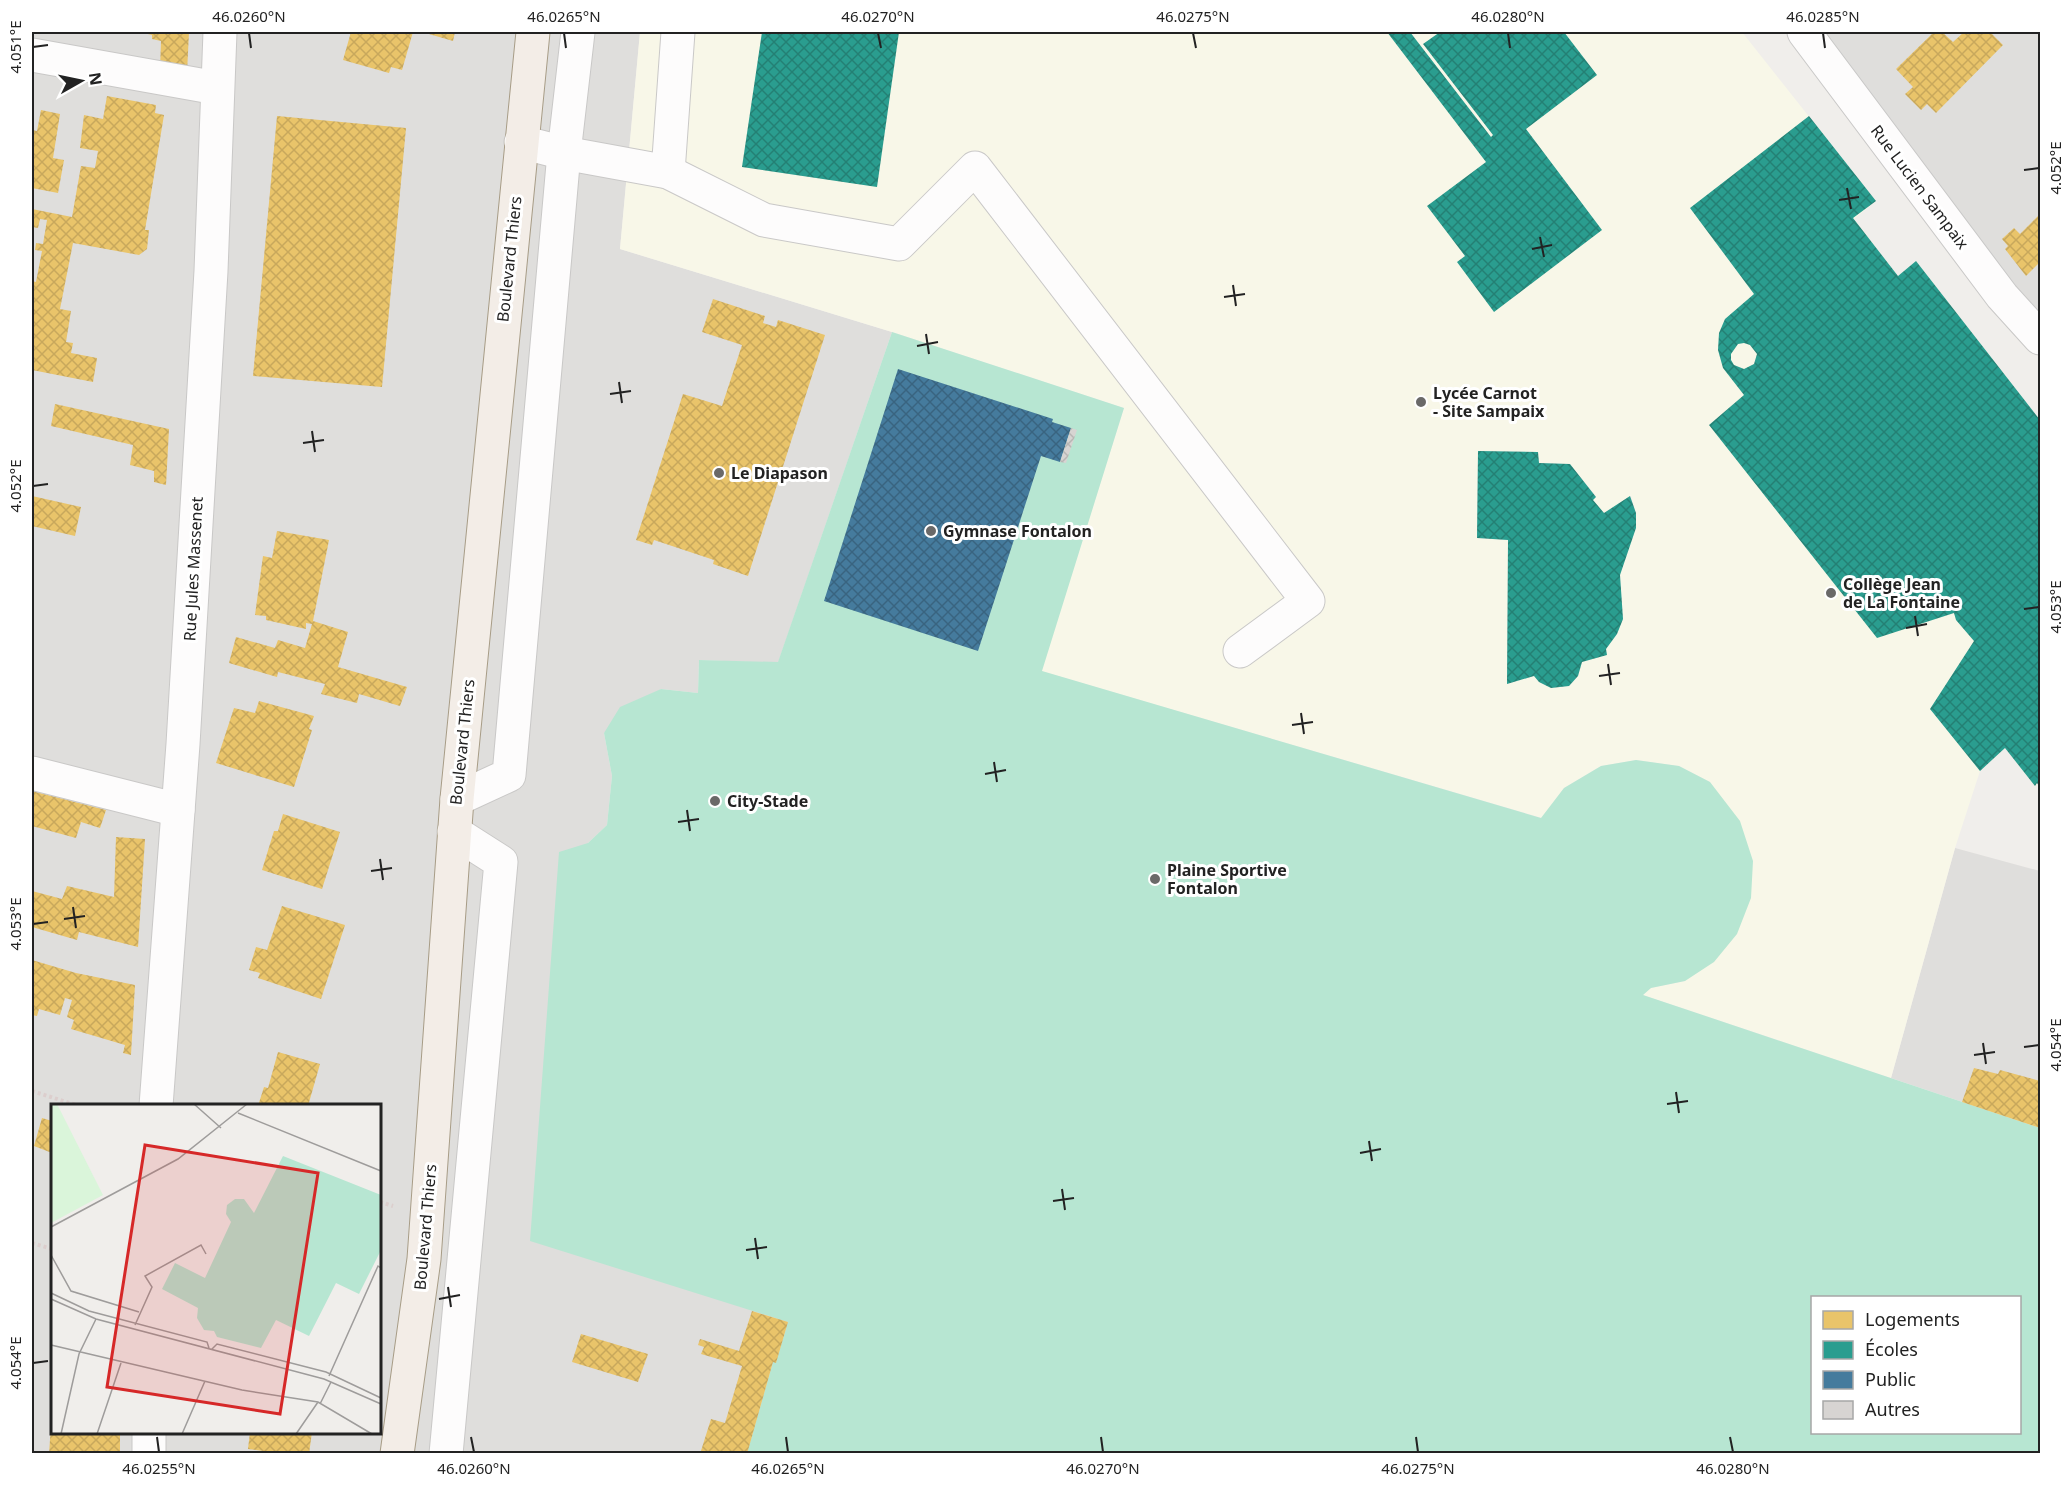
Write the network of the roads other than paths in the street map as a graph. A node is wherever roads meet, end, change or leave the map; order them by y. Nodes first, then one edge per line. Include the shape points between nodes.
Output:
1 (220, 32) edge
2 (533, 32) edge
3 (578, 32) edge
4 (678, 32) edge
5 (1804, 32) edge
6 (32, 56) edge
7 (218, 88) junction
8 (520, 142) junction
9 (564, 153) junction
10 (668, 172) junction
11 (2040, 338) edge
12 (1240, 651) dead end
13 (32, 773) edge
14 (457, 799) junction
15 (178, 810) junction
16 (454, 832) junction
17 (156, 1104) edge
18 (149, 1434) edge
19 (148, 1454) edge
20 (397, 1454) edge
21 (446, 1454) edge

1 - 7 street, Rue Jules Massenet
2 - 8 main road, Boulevard Thiers
3 - 9 street
4 - 10 street
5 - 11 street, Rue Lucien Sampaix via 2002,296
6 - 7 street
7 - 15 street, Rue Jules Massenet
8 - 9 street
8 - 14 main road, Boulevard Thiers
9 - 10 street
9 - 14 street via 509,775
10 - 12 street via 764,220 899,244 975,168 1308,601
13 - 15 street
14 - 16 main road, Boulevard Thiers
15 - 17 street, Rue Jules Massenet
16 - 20 main road, Boulevard Thiers via 424,1259
16 - 21 street via 501,862
18 - 19 street

